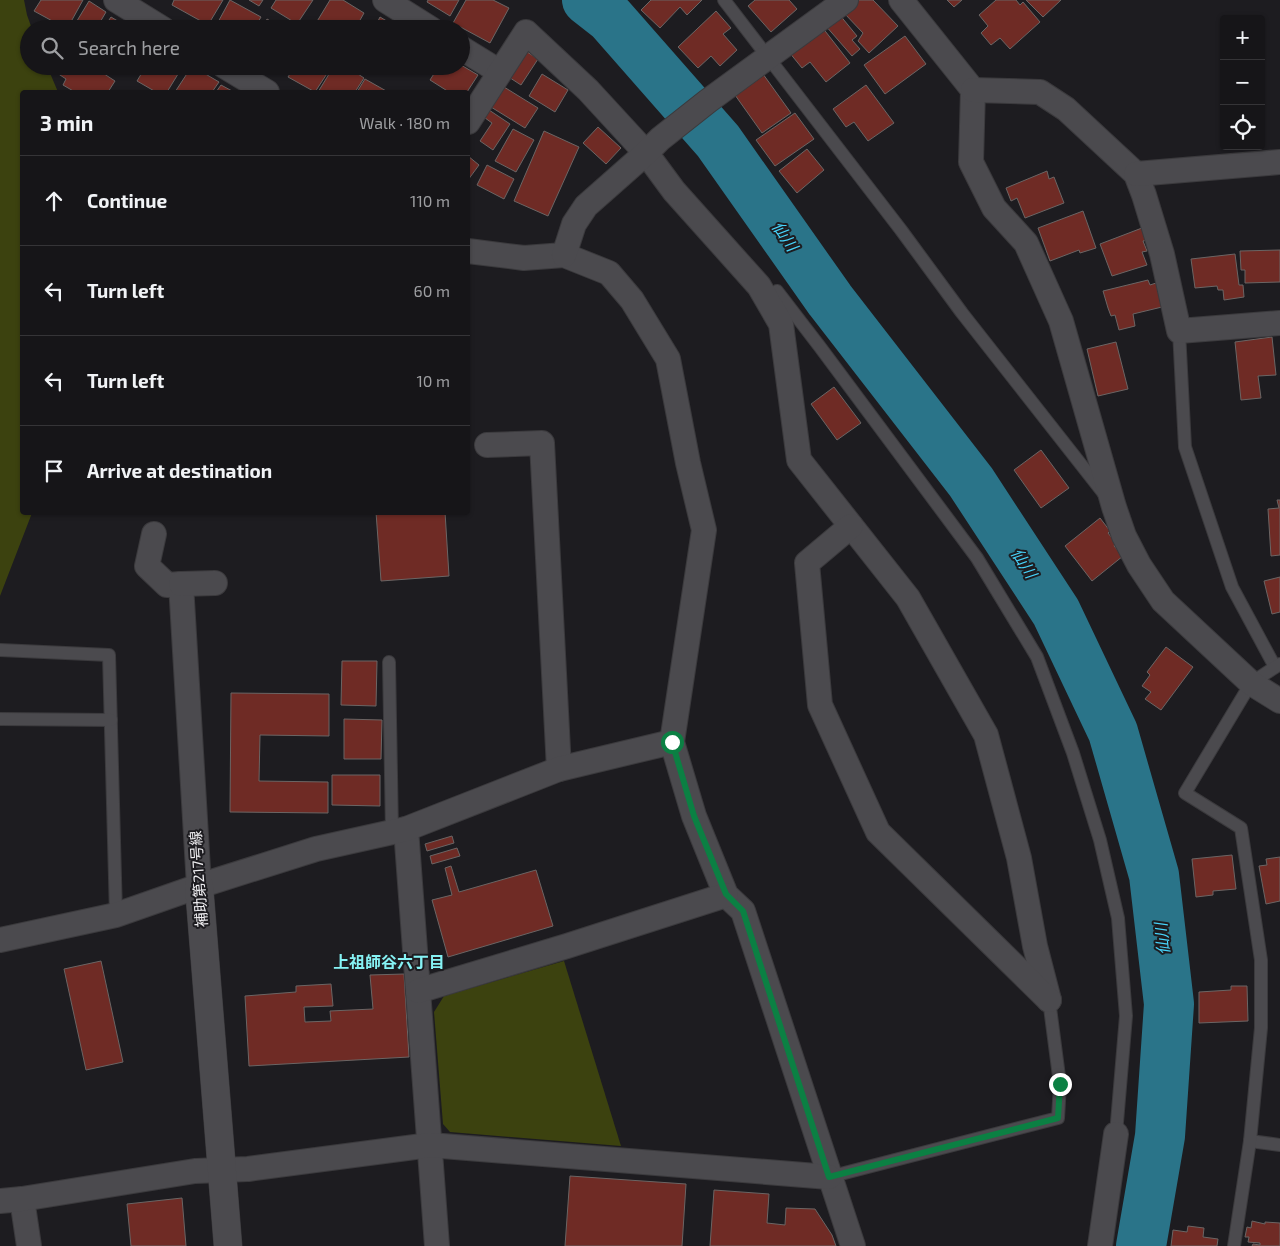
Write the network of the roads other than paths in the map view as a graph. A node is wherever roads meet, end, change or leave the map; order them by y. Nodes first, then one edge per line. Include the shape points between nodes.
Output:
1 (116, 0) edge
2 (385, 0) edge
3 (724, 0) edge
4 (846, 0) edge
5 (901, 0) edge
6 (148, 20) edge
7 (417, 20) edge
8 (470, 54) edge
9 (768, 57) junction
10 (500, 72) junction
11 (239, 75) edge
12 (264, 90) edge
13 (973, 90) junction
14 (470, 119) edge
15 (646, 154) junction
16 (1280, 162) edge
17 (1136, 174) junction
18 (470, 251) edge
19 (564, 255) junction
20 (777, 291) dead end
21 (1280, 323) edge
22 (1179, 331) junction
23 (487, 445) dead end
24 (1114, 507) junction
25 (851, 526) junction
26 (154, 534) dead end
27 (215, 583) dead end
28 (181, 584) junction
29 (0, 650) edge
30 (389, 662) dead end
31 (1277, 666) edge
32 (1251, 683) junction
33 (1280, 701) edge
34 (0, 719) edge
35 (111, 720) junction
36 (672, 742) junction
37 (559, 770) junction
38 (399, 830) junction
39 (199, 886) junction
40 (726, 894) junction
41 (116, 915) junction
42 (0, 940) edge
43 (418, 991) junction
44 (1049, 1000) junction
45 (1116, 1134) joint
46 (1250, 1141) junction
47 (430, 1145) junction
48 (1280, 1145) edge
49 (221, 1170) junction
50 (829, 1177) junction
51 (11, 1200) edge
52 (29, 1246) edge
53 (228, 1246) edge
54 (437, 1246) edge
55 (853, 1246) edge
56 (1100, 1246) edge
57 (1234, 1246) edge

1 - 6 street
2 - 7 street
3 - 9 lane
4 - 9 street
5 - 13 street
8 - 10 street
9 - 15 street via 660,139
9 - 24 lane
10 - 14 street
10 - 15 street via 526,32 588,90
11 - 12 street
13 - 17 street via 1040,92 1066,109
13 - 24 street via 971,162 994,208 1026,243 1061,321
15 - 19 street via 586,206 574,224
15 - 25 street via 674,191 759,286 781,324 799,460
16 - 17 street
17 - 22 street via 1162,254
18 - 19 street via 524,258
19 - 36 street via 608,274 632,300 668,358 704,530
20 - 45 lane via 977,558 1037,657 1073,753 1100,840 1118,918 1126,1016
21 - 22 street
22 - 31 lane via 1185,447 1232,587
23 - 37 street via 542,443
24 - 32 street via 1139,565 1163,601
25 - 44 street via 908,598 986,734 1019,858 1035,946
25 - 44 street via 807,563 820,705 878,832
26 - 28 street via 147,566 167,585
27 - 28 street
28 - 39 street, 補助第217号線
29 - 35 lane via 109,656
30 - 38 lane
31 - 32 lane
32 - 33 street
32 - 46 lane via 1185,793 1241,828 1261,960 1261,1028
34 - 35 lane
35 - 41 lane
36 - 37 street
36 - 40 street via 694,816
37 - 38 street
38 - 39 street via 316,849
38 - 43 street
39 - 41 street
39 - 49 street, 補助第217号線
40 - 43 street
40 - 50 street via 743,911
41 - 42 street
43 - 47 street
44 - 50 lane via 1060,1084 1058,1118
45 - 56 street
46 - 48 lane
46 - 57 lane
47 - 49 street
47 - 50 street
47 - 54 street
49 - 51 street via 195,1171
49 - 53 street, 補助第217号線
50 - 55 street
51 - 52 street

